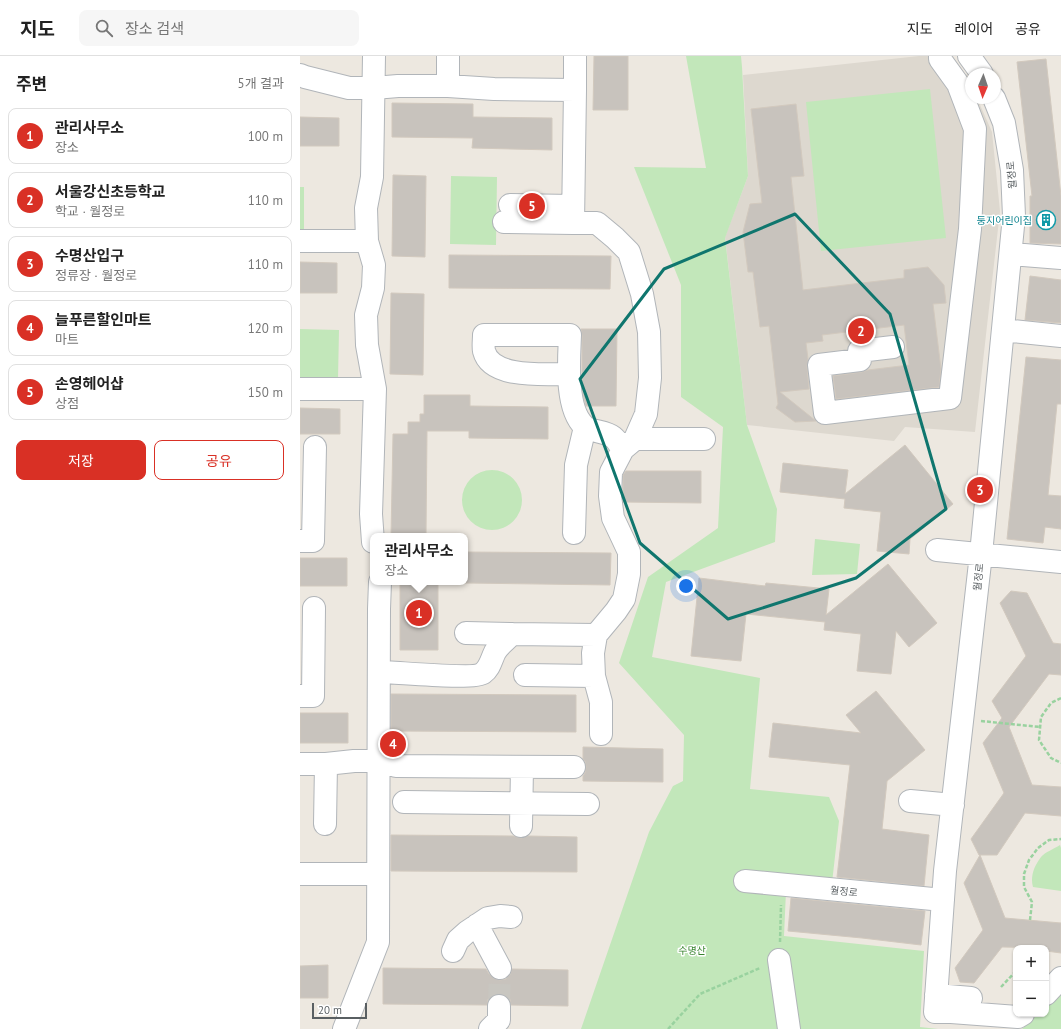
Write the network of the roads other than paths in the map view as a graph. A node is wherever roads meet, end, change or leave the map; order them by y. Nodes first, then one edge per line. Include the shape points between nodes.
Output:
1 (374, 56) edge
2 (448, 56) edge
3 (575, 56) edge
4 (940, 56) edge
5 (969, 56) edge
6 (978, 68) edge
7 (300, 75) edge
8 (448, 86) junction
9 (374, 88) junction
10 (575, 90) junction
11 (996, 104) edge
12 (507, 214) dead end
13 (573, 214) junction
14 (300, 241) edge
15 (367, 241) junction
16 (1011, 254) junction
17 (1061, 258) edge
18 (1003, 330) junction
19 (1061, 336) edge
20 (893, 347) dead end
21 (569, 374) dead end
22 (300, 389) edge
23 (375, 390) junction
24 (584, 427) junction
25 (704, 439) dead end
26 (629, 444) junction
27 (315, 447) dead end
28 (372, 533) edge
29 (574, 533) dead end
30 (300, 541) edge
31 (937, 550) dead end
32 (981, 554) junction
33 (1061, 562) edge
34 (380, 585) edge
35 (314, 608) dead end
36 (466, 633) dead end
37 (512, 634) junction
38 (596, 635) junction
39 (379, 672) junction
40 (525, 675) dead end
41 (594, 676) junction
42 (300, 696) edge
43 (601, 734) dead end
44 (379, 761) junction
45 (300, 764) edge
46 (326, 764) junction
47 (522, 767) junction
48 (574, 768) dead end
49 (910, 801) dead end
50 (404, 802) dead end
51 (521, 804) junction
52 (588, 804) dead end
53 (953, 805) junction
54 (325, 824) dead end
55 (521, 826) dead end
56 (300, 874) edge
57 (378, 874) junction
58 (746, 880) dead end
59 (943, 900) junction
60 (511, 917) dead end
61 (477, 925) junction
62 (453, 951) dead end
63 (779, 960) road end
64 (500, 968) tunnel mouth
65 (1061, 978) edge
66 (1049, 991) edge
67 (971, 998) dead end
68 (936, 1004) junction
69 (499, 1006) tunnel mouth
70 (1019, 1017) edge
71 (344, 1029) edge
72 (490, 1029) edge
73 (789, 1029) edge

1 - 9 street
2 - 8 street
3 - 10 street
4 - 20 street via 940,60 958,84 975,129 970,229 950,398 825,413 819,365 860,360 859,351
5 - 6 street
7 - 9 street via 349,88
8 - 9 street
8 - 10 street
9 - 15 street via 372,177 366,208
10 - 13 street
11 - 16 street, 월정로 via 1004,122 1012,170 1014,216
12 - 13 street
13 - 26 street via 597,223 629,252 642,294 649,332 650,378 646,414
14 - 15 street
15 - 23 street via 374,265 373,288 366,315 367,345
16 - 17 street
16 - 18 street, 월정로
18 - 19 street
18 - 32 street, 월정로
21 - 24 street via 571,398
22 - 23 street
23 - 28 street
24 - 26 street
24 - 29 street via 576,465
25 - 26 street
26 - 38 street via 611,472 610,496 613,518 629,552 629,574 624,599
27 - 30 street via 313,541
31 - 32 street
32 - 33 street
32 - 53 street, 월정로
34 - 39 street
35 - 42 street via 313,696
36 - 37 street
37 - 38 street
37 - 39 street via 502,643 489,668 482,674 454,676
38 - 41 street via 593,654
39 - 44 street
40 - 41 street
41 - 43 street via 601,702
44 - 46 street
44 - 47 street via 396,766
44 - 57 street
45 - 46 street
46 - 54 street
47 - 48 street
47 - 51 street
49 - 53 street
50 - 51 street
51 - 52 street
51 - 55 street
53 - 59 street, 월정로
56 - 57 street
57 - 71 street via 378,942
58 - 59 street, 월정로
59 - 68 street, 월정로
60 - 61 street via 488,918
61 - 62 street via 458,940
61 - 64 street
63 - 73 street
65 - 66 street
67 - 68 street
68 - 70 street via 951,1012
69 - 72 street via 499,1020

